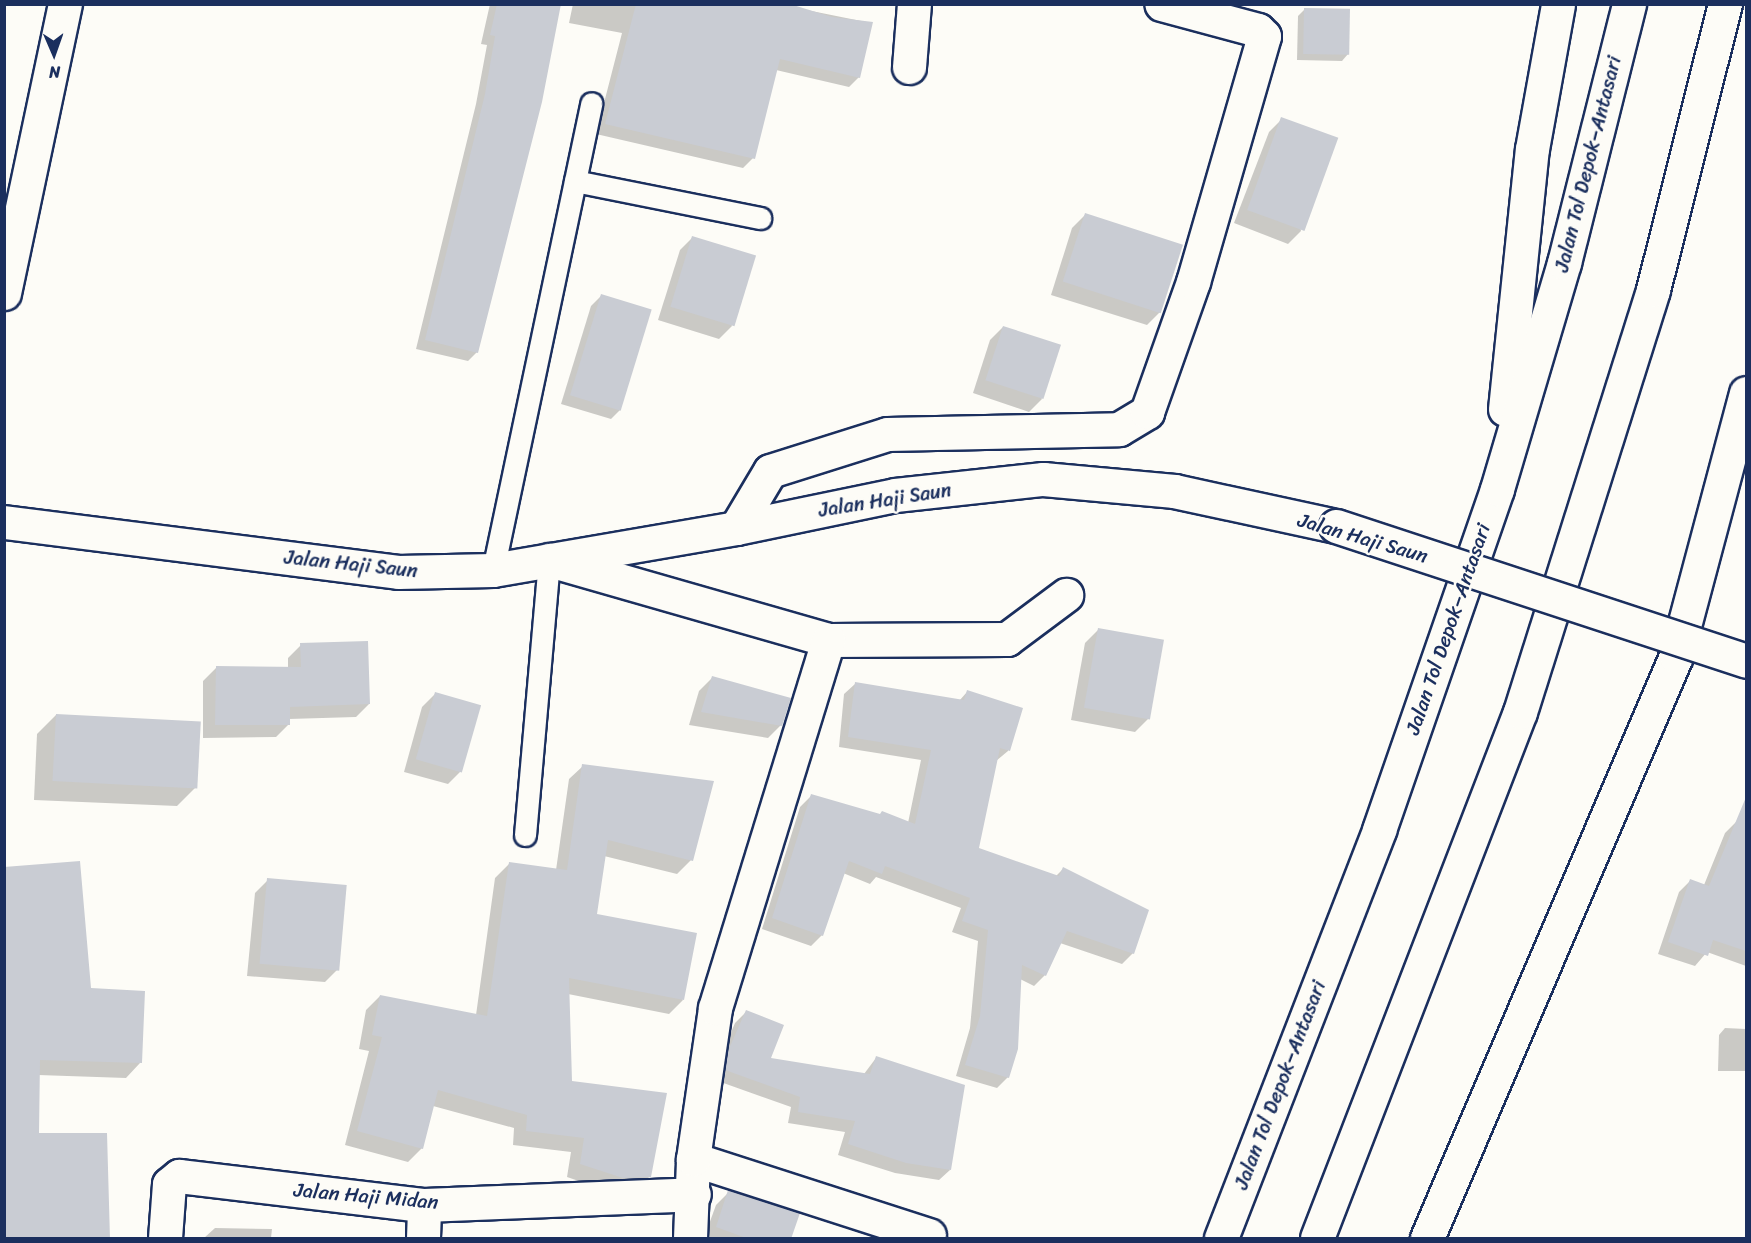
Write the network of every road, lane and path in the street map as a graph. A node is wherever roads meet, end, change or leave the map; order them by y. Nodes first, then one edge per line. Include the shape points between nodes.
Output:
1 (65, 4) edge
2 (914, 4) edge
3 (1161, 4) edge
4 (1558, 4) edge
5 (1629, 4) edge
6 (1725, 4) edge
7 (909, 67) dead end
8 (591, 103) dead end
9 (575, 181) junction
10 (760, 218) dead end
11 (4, 293) edge
12 (1746, 393) edge
13 (1497, 489) junction
14 (4, 522) edge
15 (736, 528) junction
16 (549, 561) junction
17 (493, 570) junction
18 (1066, 595) dead end
19 (828, 640) junction
20 (1746, 661) edge
21 (525, 835) dead end
22 (693, 1159) junction
23 (694, 1194) junction
24 (423, 1204) junction
25 (929, 1235) dead end
26 (165, 1239) edge
27 (423, 1239) edge
28 (690, 1239) edge
29 (1221, 1239) edge
30 (1317, 1239) edge
31 (1427, 1239) edge

1 - 11 main road
2 - 7 main road
3 - 15 main road via 1258,30 1264,36 1193,282 1147,412 1119,429 887,434 770,471
4 - 13 main road via 1532,149
5 - 13 main road, Jalan Tol Depok–Antasari via 1564,263
6 - 30 main road via 1653,290 1520,712
8 - 9 lane
9 - 10 lane
9 - 17 lane
12 - 31 main road via 1676,656
13 - 29 main road, Jalan Tol Depok–Antasari via 1379,830
14 - 17 main road, Jalan Haji Saun via 398,572
15 - 16 main road, Jalan Haji Saun
15 - 20 main road, Jalan Haji Saun, bridge via 895,495 1043,479 1174,491 1336,526
16 - 17 main road, Jalan Haji Saun
16 - 19 main road
16 - 21 lane
18 - 19 main road via 1007,639
19 - 22 main road via 715,1008
22 - 23 main road
22 - 25 main road
23 - 24 main road, Jalan Haji Midan
23 - 28 main road
24 - 26 main road, Jalan Haji Midan via 179,1176 169,1184
24 - 27 main road

